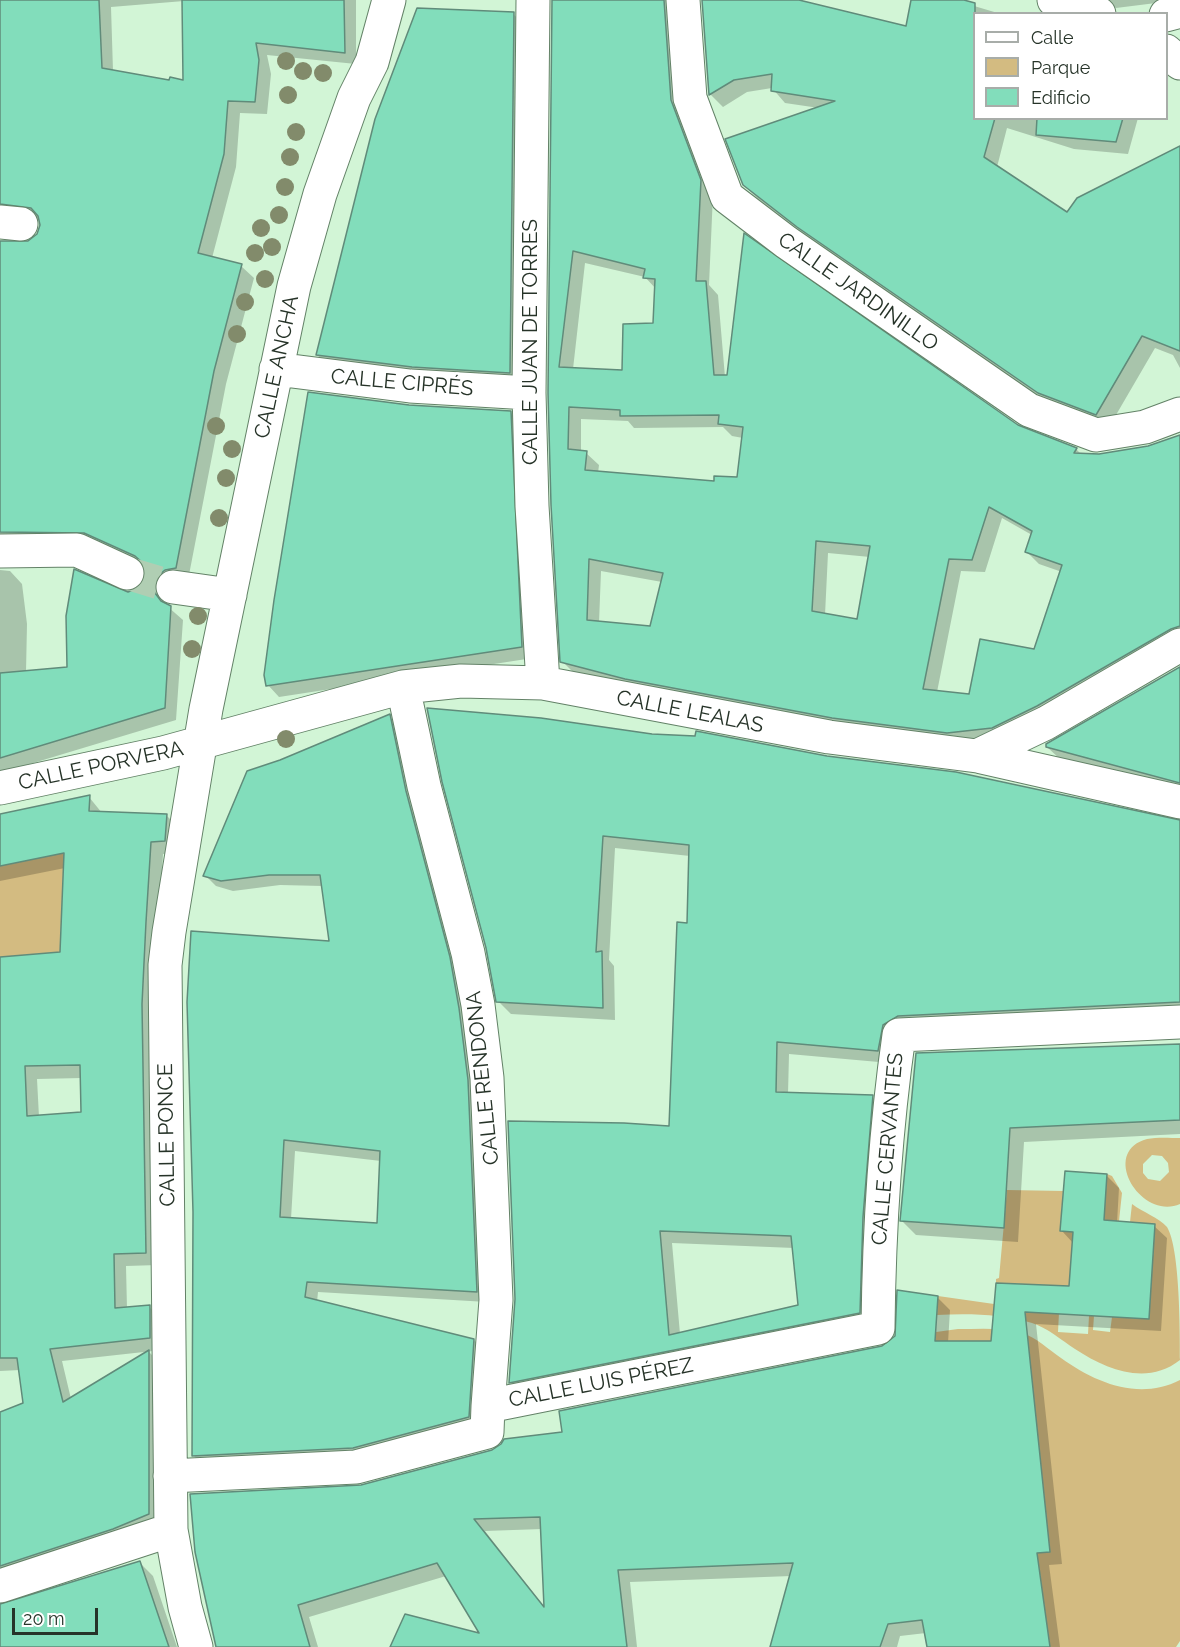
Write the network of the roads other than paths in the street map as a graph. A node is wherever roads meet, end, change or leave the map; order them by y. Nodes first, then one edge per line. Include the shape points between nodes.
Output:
1 (389, 0) edge
2 (533, 0) edge
3 (683, 0) edge
4 (1054, 0) edge
5 (1093, 12) edge
6 (1168, 52) edge
7 (1180, 63) edge
8 (276, 369) junction
9 (529, 393) junction
10 (1180, 414) edge
11 (0, 551) edge
12 (127, 573) tunnel mouth
13 (173, 587) tunnel mouth
14 (230, 595) junction
15 (1180, 645) edge
16 (543, 683) junction
17 (404, 687) junction
18 (201, 743) junction
19 (977, 756) junction
20 (0, 788) edge
21 (1180, 802) edge
22 (1180, 1022) edge
23 (878, 1328) joint
24 (488, 1406) junction
25 (170, 1476) junction
26 (171, 1530) junction
27 (0, 1586) edge
28 (196, 1647) edge

1 - 8 street, CALLE ANCHA via 372,62 354,98 305,240
2 - 9 street, CALLE JUAN DE TORRES
3 - 10 street, CALLE JARDINILLO via 690,98 727,197 1029,410 1096,435 1145,427
4 - 5 street
6 - 7 street
8 - 9 street, CALLE CIPRÉS via 411,386
8 - 14 street, CALLE ANCHA
9 - 16 street, CALLE JUAN DE TORRES
11 - 12 street via 77,550
13 - 14 street
14 - 18 street, CALLE ANCHA
15 - 19 street via 1046,723
16 - 17 street, CALLE LEALAS via 461,681
16 - 19 street, CALLE LEALAS via 748,723
17 - 18 street, CALLE LEALAS
17 - 24 street, CALLE RENDONA via 424,786 468,953 486,1068 496,1290
18 - 20 street, CALLE PORVERA
18 - 25 street, CALLE PONCE via 165,965
19 - 21 street, CALLE LEALAS
22 - 23 street, CALLE CERVANTES via 899,1035 889,1107
23 - 24 street, CALLE LUIS PÉREZ
24 - 25 street, CALLE LUIS PÉREZ via 487,1432 356,1467
25 - 26 street, CALLE PONCE
26 - 27 street
26 - 28 street, CALLE PONCE

